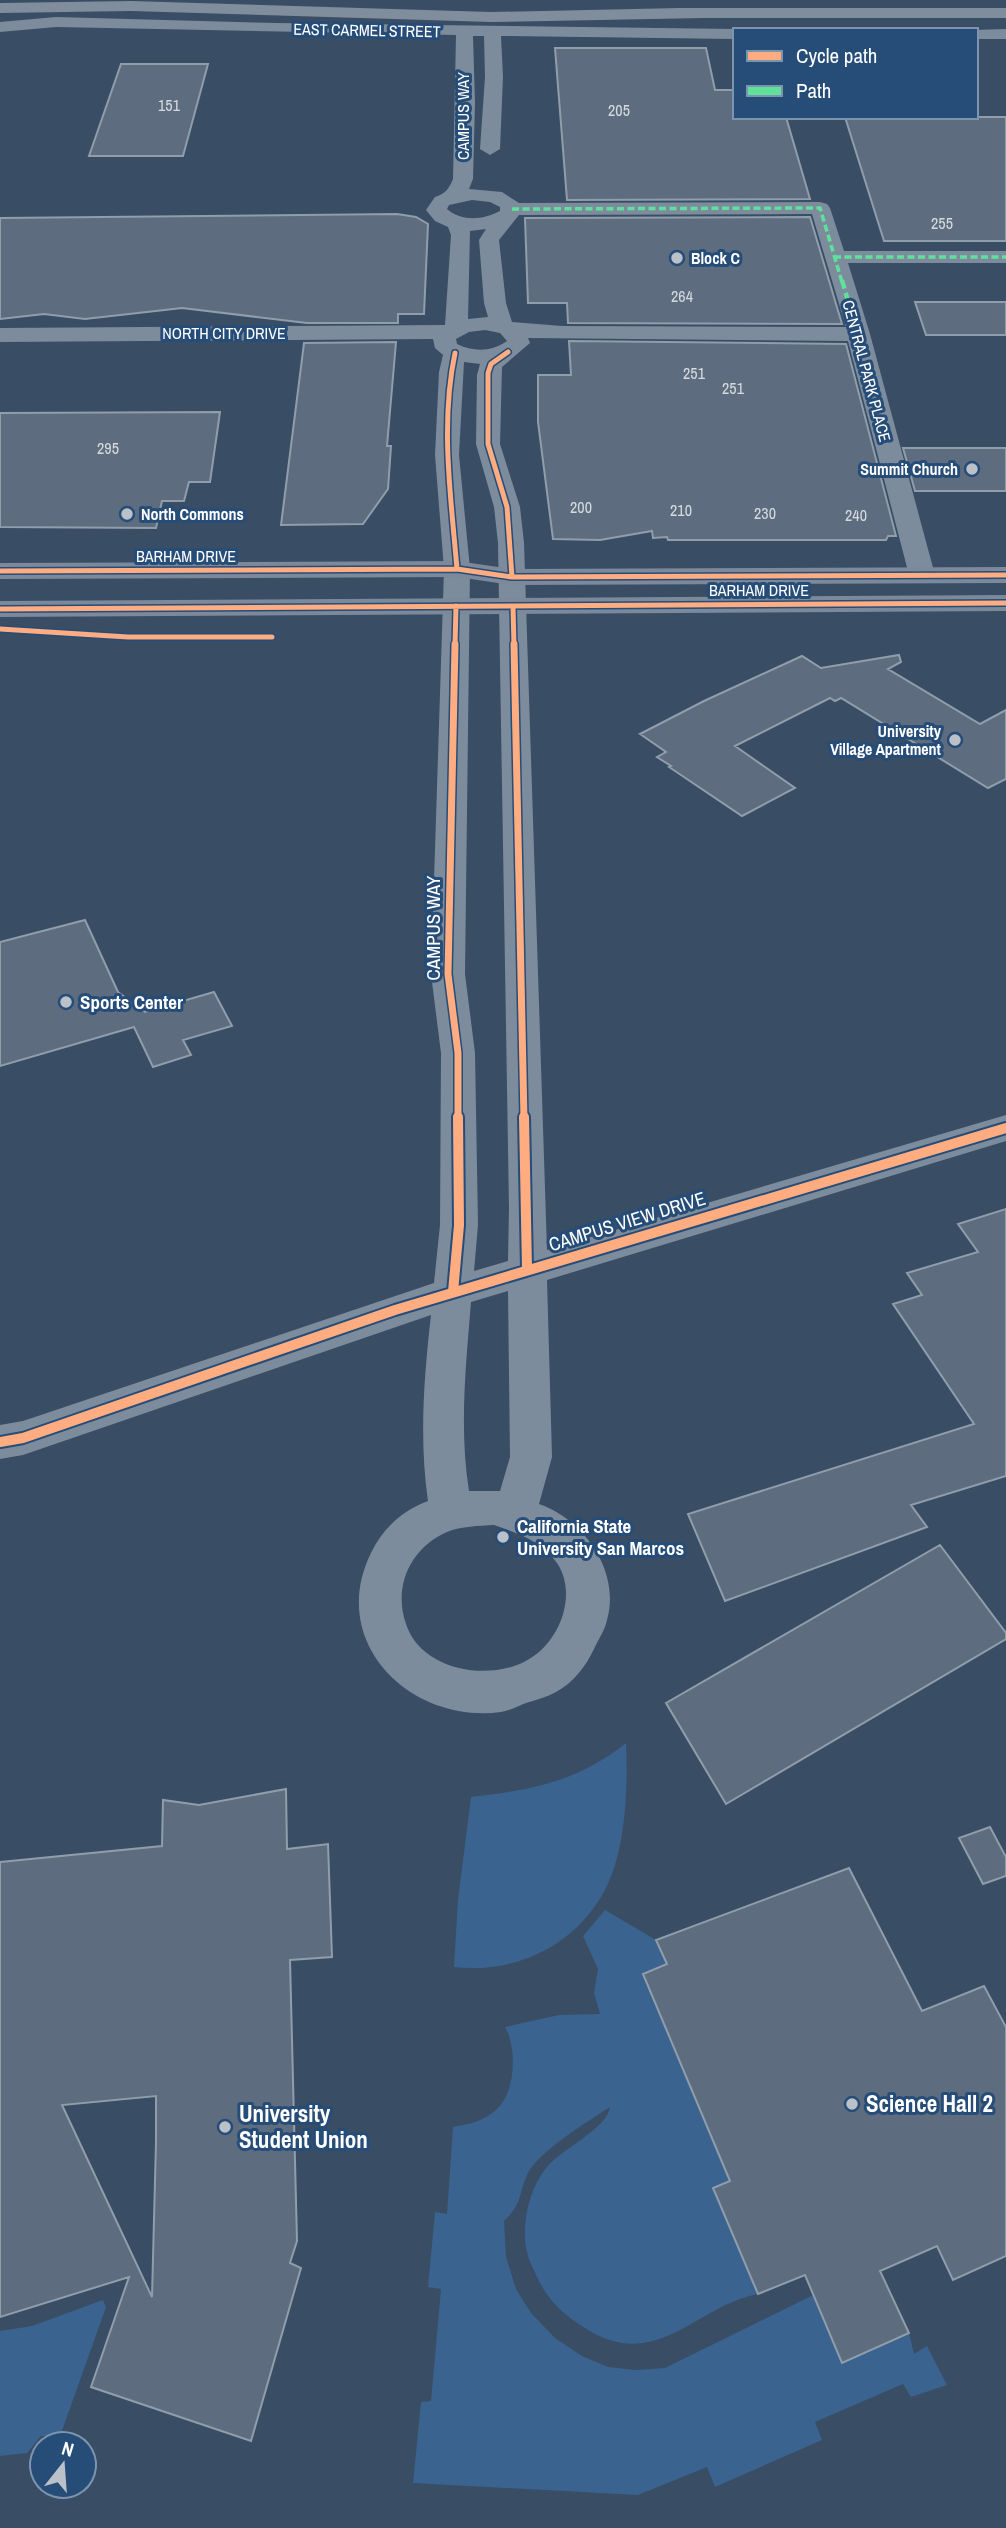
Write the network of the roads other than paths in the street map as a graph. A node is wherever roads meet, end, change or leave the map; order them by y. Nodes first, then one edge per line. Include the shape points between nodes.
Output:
1 (358, 0) edge
2 (0, 8) edge
3 (704, 13) junction
4 (1006, 13) edge
5 (0, 27) edge
6 (465, 32) junction
7 (492, 32) junction
8 (733, 34) edge
9 (978, 34) edge
10 (1006, 34) edge
11 (498, 143) junction
12 (464, 149) junction
13 (491, 181) junction
14 (451, 197) junction
15 (508, 214) junction
16 (456, 222) junction
17 (834, 257) junction
18 (1006, 257) edge
19 (0, 335) edge
20 (509, 339) junction
21 (451, 340) junction
22 (859, 340) junction
23 (0, 349) edge
24 (457, 569) junction
25 (0, 571) edge
26 (922, 575) junction
27 (1006, 575) edge
28 (512, 577) junction
29 (1006, 603) edge
30 (456, 606) junction
31 (513, 606) junction
32 (0, 609) edge
33 (1006, 1128) edge
34 (527, 1269) junction
35 (453, 1292) junction
36 (8, 1444) edge
37 (452, 1511) junction
38 (514, 1511) junction

1 - 3 highway
2 - 3 highway via 159,6 491,17
3 - 4 highway
5 - 6 street, EAST CARMEL STREET via 56,22
6 - 7 street, EAST CARMEL STREET
6 - 12 street, CAMPUS WAY
7 - 8 street, EAST CARMEL STREET
7 - 11 street, CAMPUS WAY
9 - 10 street
11 - 12 street
11 - 13 street, CAMPUS WAY
12 - 14 street, CAMPUS WAY via 463,180
13 - 14 street via 472,194
13 - 15 street via 510,204
14 - 16 street, CAMPUS WAY via 436,210
15 - 16 street via 481,224
15 - 17 street, CENTRAL PARK PLACE via 820,208
15 - 20 street via 489,240 495,303
16 - 21 street, CAMPUS WAY via 461,235
17 - 18 street
17 - 22 street, CENTRAL PARK PLACE
19 - 21 street, NORTH CITY DRIVE
20 - 21 street via 478,324
20 - 21 street via 487,357
20 - 22 street
20 - 28 street via 488,373 488,444 507,506
21 - 23 street, NORTH CITY DRIVE via 414,345
21 - 24 street, CAMPUS WAY via 447,455
22 - 26 street, CENTRAL PARK PLACE
24 - 25 main road, BARHAM DRIVE
24 - 28 main road, BARHAM DRIVE
24 - 30 street, CAMPUS WAY
26 - 27 main road, BARHAM DRIVE
26 - 28 main road, BARHAM DRIVE
28 - 31 street
29 - 31 main road, BARHAM DRIVE
30 - 31 main road, BARHAM DRIVE
30 - 32 main road
30 - 35 street, CAMPUS WAY via 448,974 458,1054 459,1225
31 - 34 street
33 - 34 street, CAMPUS VIEW DRIVE
34 - 35 street, CAMPUS VIEW DRIVE
34 - 38 street via 531,1457
35 - 36 street, CAMPUS VIEW DRIVE
35 - 37 street, CAMPUS WAY via 444,1393 444,1466
37 - 38 street via 494,1507
37 - 38 street via 423,1524 399,1543 383,1568 377,1597 382,1626 396,1653 419,1675 449,1689 483,1694 517,1688 548,1674 571,1652 586,1625 590,1596 583,1567 567,1542 543,1523

